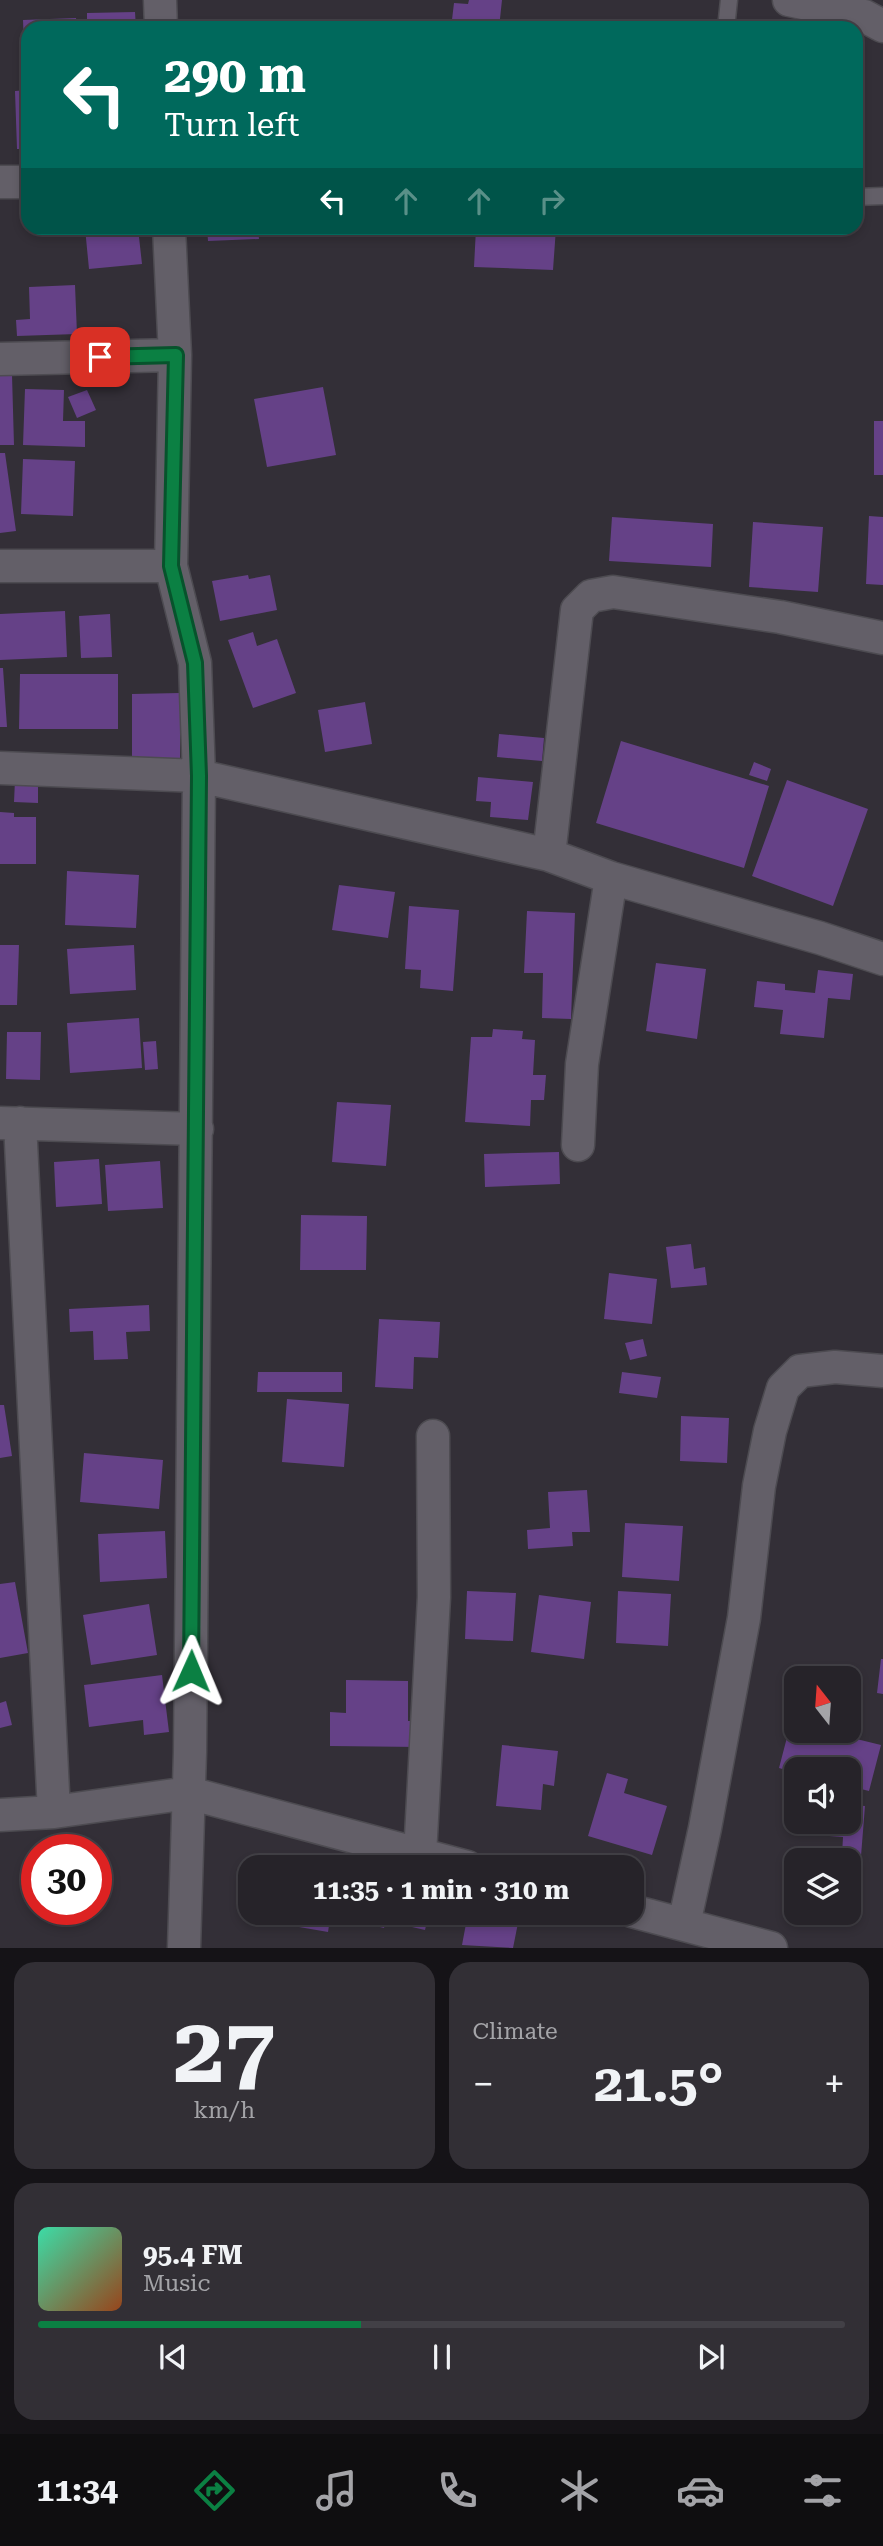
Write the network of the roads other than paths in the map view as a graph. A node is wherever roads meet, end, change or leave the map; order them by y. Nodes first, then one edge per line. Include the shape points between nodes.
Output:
1 (160, 0) edge
2 (729, 0) edge
3 (789, 0) edge
4 (161, 21) edge
5 (727, 21) edge
6 (883, 26) edge
7 (21, 181) edge
8 (0, 182) edge
9 (883, 196) edge
10 (863, 197) edge
11 (169, 235) edge
12 (176, 355) junction
13 (0, 359) edge
14 (0, 566) edge
15 (171, 566) junction
16 (883, 638) edge
17 (0, 768) edge
18 (199, 776) junction
19 (549, 855) junction
20 (611, 878) junction
21 (883, 959) edge
22 (10, 1123) edge
23 (197, 1129) junction
24 (578, 1145) dead end
25 (883, 1371) edge
26 (433, 1436) dead end
27 (188, 1793) junction
28 (54, 1812) junction
29 (0, 1815) edge
30 (420, 1855) joint
31 (644, 1914) edge
32 (684, 1924) junction
33 (184, 1948) edge
34 (771, 1948) edge

1 - 4 street
2 - 5 lane
3 - 6 street via 864,16
7 - 8 street
9 - 10 lane
11 - 12 street
12 - 13 street
12 - 15 street
14 - 15 street
15 - 18 street via 195,663
16 - 19 street via 613,592 590,596 577,610
17 - 18 street
18 - 19 street
18 - 23 street
19 - 20 street
20 - 21 street
20 - 24 street via 582,1063
22 - 23 street
22 - 28 street
23 - 27 street
25 - 32 street via 835,1367 800,1371 783,1388 759,1486 744,1618
26 - 30 street via 434,1597
27 - 28 street
27 - 30 street
27 - 33 street
28 - 29 street
31 - 32 street
32 - 34 street

